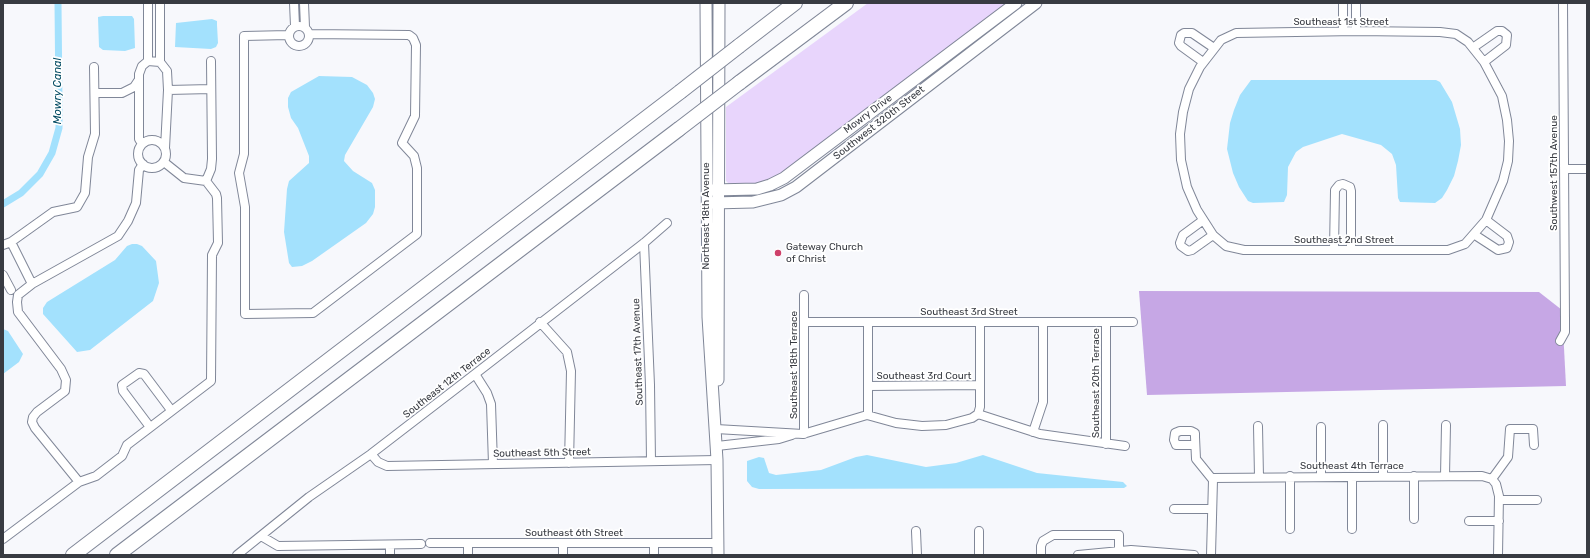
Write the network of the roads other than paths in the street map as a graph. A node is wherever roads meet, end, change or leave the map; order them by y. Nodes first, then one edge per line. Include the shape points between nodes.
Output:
1 (148, 3) edge
2 (160, 3) edge
3 (294, 3) edge
4 (304, 3) edge
5 (706, 3) edge
6 (719, 3) edge
7 (795, 3) edge
8 (846, 3) edge
9 (1016, 3) edge
10 (1036, 3) edge
11 (1563, 3) edge
12 (1343, 6) edge
13 (1356, 6) edge
14 (295, 26) junction
15 (307, 31) junction
16 (1356, 31) junction
17 (1343, 32) junction
18 (288, 36) junction
19 (1214, 48) junction
20 (1476, 50) junction
21 (1205, 60) junction
22 (148, 61) junction
23 (211, 61) dead end
24 (160, 62) junction
25 (1484, 62) junction
26 (94, 67) dead end
27 (138, 81) junction
28 (211, 89) junction
29 (168, 90) junction
30 (95, 93) junction
31 (142, 144) junction
32 (165, 148) junction
33 (164, 162) junction
34 (142, 164) junction
35 (1564, 169) junction
36 (1587, 169) edge
37 (206, 181) junction
38 (706, 190) junction
39 (719, 190) junction
40 (706, 203) junction
41 (719, 203) junction
42 (1486, 220) junction
43 (1202, 221) junction
44 (667, 223) dead end
45 (1211, 232) junction
46 (1477, 232) junction
47 (11, 242) junction
48 (644, 243) junction
49 (3, 245) edge
50 (1334, 250) junction
51 (1351, 250) junction
52 (3, 275) edge
53 (32, 284) junction
54 (12, 290) dead end
55 (804, 296) dead end
56 (540, 322) junction
57 (804, 322) junction
58 (868, 322) junction
59 (980, 322) junction
60 (1043, 322) junction
61 (1106, 322) junction
62 (1133, 322) dead end
63 (1560, 341) dead end
64 (475, 374) junction
65 (868, 386) junction
66 (980, 386) junction
67 (171, 410) junction
68 (978, 414) junction
69 (868, 415) junction
70 (1383, 425) dead end
71 (1446, 425) dead end
72 (1258, 426) dead end
73 (150, 427) junction
74 (1321, 427) dead end
75 (716, 429) junction
76 (1033, 432) junction
77 (795, 434) junction
78 (804, 434) junction
79 (1106, 444) junction
80 (1195, 445) dead end
81 (1534, 445) dead end
82 (717, 446) junction
83 (1125, 446) dead end
84 (371, 454) junction
85 (717, 460) junction
86 (651, 461) junction
87 (569, 463) junction
88 (493, 464) junction
89 (1290, 476) junction
90 (1321, 476) junction
91 (1383, 476) junction
92 (1414, 476) junction
93 (1445, 476) junction
94 (1258, 477) junction
95 (1352, 477) junction
96 (1212, 478) junction
97 (1492, 479) junction
98 (79, 482) junction
99 (1499, 500) junction
100 (1537, 500) dead end
101 (1174, 509) dead end
102 (1212, 509) junction
103 (1414, 519) dead end
104 (1469, 521) dead end
105 (1499, 521) junction
106 (1290, 529) dead end
107 (1352, 529) dead end
108 (916, 531) dead end
109 (979, 531) dead end
110 (260, 536) junction
111 (3, 538) edge
112 (430, 543) dead end
113 (468, 543) junction
114 (562, 543) junction
115 (654, 543) junction
116 (718, 543) junction
117 (421, 544) dead end
118 (390, 545) junction
119 (1119, 550) junction
120 (1098, 553) edge
121 (73, 555) edge
122 (117, 555) edge
123 (237, 555) edge
124 (390, 555) edge
125 (468, 555) edge
126 (563, 555) edge
127 (654, 555) edge
128 (718, 555) edge
129 (916, 555) edge
130 (979, 555) edge
131 (1041, 555) edge
132 (1078, 555) edge
133 (1194, 555) edge
134 (1211, 555) edge
135 (1498, 555) edge

1 - 22 street
2 - 24 street
3 - 14 street
4 - 15 street
5 - 38 street, Northeast 18th Avenue
6 - 39 street, Northeast 18th Avenue
7 - 121 highway, bridge
8 - 122 highway, bridge
9 - 39 street, Mowry Drive via 784,178 757,188
10 - 41 street, Southwest 320th Street via 796,187 780,195 754,202
11 - 35 street, Southwest 157th Avenue
12 - 13 street
12 - 17 street
13 - 16 street
14 - 15 street
14 - 18 street
15 - 18 street via 306,44 300,46 290,42
15 - 18 street via 409,35 413,38 416,45 415,116 402,143 414,156 417,168 417,234 313,313 245,314 245,208 239,173 244,154 244,36
16 - 17 street, Southeast 1st Street
16 - 20 street, Southeast 1st Street via 1448,32 1460,36
17 - 19 street, Southeast 1st Street via 1236,33 1226,37
19 - 21 street, Southeast 1st Street
19 - 21 street via 1192,33 1181,35 1181,46
20 - 25 street, Southeast 2nd Street
20 - 25 street via 1497,31 1507,36 1506,45
21 - 43 street, Southeast 1st Street via 1185,101 1180,146 1187,187
22 - 24 street
22 - 27 street via 142,66
23 - 28 street
24 - 29 street via 167,71
25 - 42 street, Southeast 2nd Street via 1502,96 1509,141 1503,181
26 - 30 street
27 - 30 street via 134,87 122,92
27 - 31 street via 139,139
28 - 29 street
28 - 37 street via 212,159
29 - 32 street
30 - 47 street via 95,134 88,157 87,187 80,202 77,207 53,212
31 - 32 street via 155,140
31 - 34 street via 138,156
32 - 33 street
33 - 34 street via 156,167
33 - 37 street via 184,178
34 - 53 street via 133,213 118,236
35 - 36 street
35 - 63 street, Southwest 157th Avenue via 1565,332
37 - 67 street via 217,198 218,243 212,255 211,381
38 - 39 street, Mowry Drive
38 - 40 street, Northeast 18th Avenue
39 - 41 street, Northeast 18th Avenue
40 - 41 street, Southwest 320th Street
40 - 75 street, Northeast 18th Avenue via 708,317
41 - 75 street, Northeast 18th Avenue
42 - 46 street, Southeast 2nd Street
42 - 46 street via 1507,236 1507,248 1498,250
43 - 45 street, Southeast 2nd Street
43 - 45 street via 1183,235 1180,239 1181,246 1188,251 1192,250
44 - 48 street, Southeast 12th Terrace
45 - 50 street, Southeast 2nd Street via 1226,246 1238,250
46 - 51 street, Southeast 2nd Street via 1463,246 1448,250
47 - 49 street
47 - 53 street
48 - 56 street, Southeast 12th Terrace
48 - 86 street, Southeast 17th Avenue
50 - 51 street, Southeast 2nd Street
50 - 51 street via 1335,190 1343,184 1351,191
52 - 54 street
53 - 98 street via 18,295 18,312 61,369 66,380 65,391 37,412 32,422
55 - 57 street, Southeast 18th Terrace
56 - 64 street, Southeast 12th Terrace
56 - 87 street via 567,352 571,371
57 - 58 street, Southeast 3rd Street
57 - 78 street, Southeast 18th Terrace
58 - 59 street, Southeast 3rd Street
58 - 65 street
59 - 60 street, Southeast 3rd Street
59 - 66 street
60 - 61 street, Southeast 3rd Street
60 - 76 street via 1043,402
61 - 62 street, Southeast 3rd Street
61 - 79 street, Southeast 20th Terrace
64 - 84 street, Southeast 12th Terrace
64 - 88 street via 491,404
65 - 66 street, Southeast 3rd Court
65 - 69 street
66 - 68 street
67 - 73 street
67 - 73 street via 144,374 139,373 122,385 123,391
68 - 69 street via 946,425 922,426 896,423
68 - 76 street
69 - 78 street
70 - 91 street
71 - 93 street
72 - 94 street
73 - 98 street via 127,445 122,456 96,476
74 - 90 street
75 - 77 street
75 - 82 street, Northeast 18th Avenue
76 - 79 street
77 - 78 street
77 - 82 street via 778,439
79 - 83 street
80 - 96 street via 1198,461
81 - 97 street via 1534,429 1510,429 1508,457
82 - 85 street, Northeast 18th Avenue
84 - 88 street, Southeast 5th Street via 378,462 387,466
84 - 110 street, Southeast 12th Terrace via 309,497
85 - 86 street, Southeast 5th Street
85 - 116 street, Northeast 18th Avenue
86 - 87 street, Southeast 5th Street
87 - 88 street, Southeast 5th Street
89 - 90 street, Southeast 4th Terrace
89 - 94 street, Southeast 4th Terrace
89 - 106 street
90 - 95 street, Southeast 4th Terrace
91 - 92 street, Southeast 4th Terrace
91 - 95 street, Southeast 4th Terrace
92 - 93 street, Southeast 4th Terrace
92 - 103 street
93 - 97 street, Southeast 4th Terrace via 1482,476
94 - 96 street, Southeast 4th Terrace
95 - 107 street
96 - 102 street
97 - 99 street via 1498,488
98 - 111 street
99 - 100 street
99 - 105 street
101 - 102 street
102 - 134 street
104 - 105 street
105 - 135 street
108 - 129 street
109 - 130 street
110 - 118 street via 278,546
110 - 123 street, Southeast 12th Terrace
112 - 113 street, Southeast 6th Street
113 - 114 street, Southeast 6th Street
113 - 125 street
114 - 115 street, Southeast 6th Street
114 - 126 street
115 - 116 street, Southeast 6th Street
115 - 127 street
116 - 128 street, Northeast 18th Avenue
117 - 118 street
118 - 124 street
119 - 120 street
119 - 131 street via 1119,535 1053,536 1043,541
119 - 133 street
120 - 132 street

